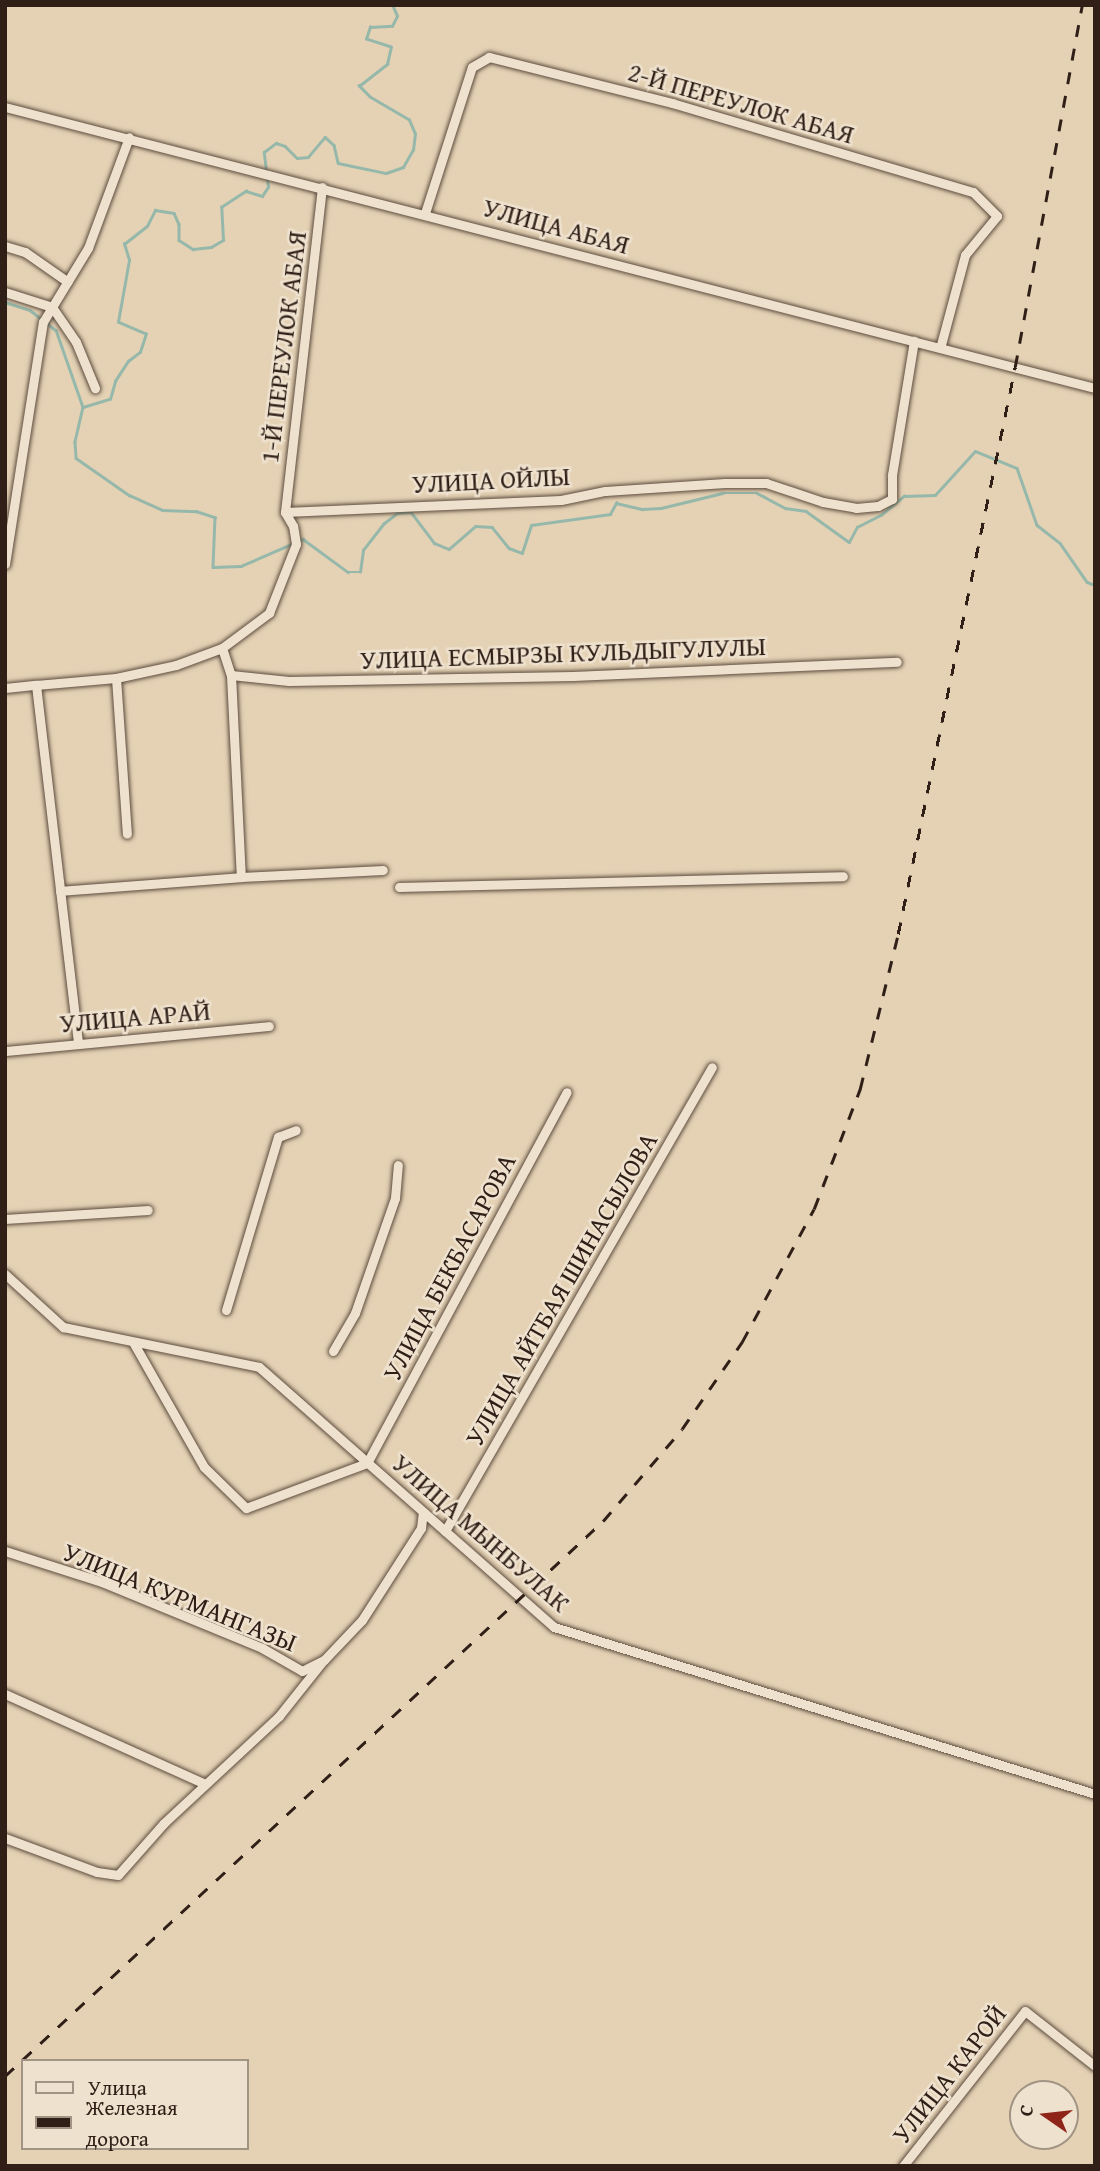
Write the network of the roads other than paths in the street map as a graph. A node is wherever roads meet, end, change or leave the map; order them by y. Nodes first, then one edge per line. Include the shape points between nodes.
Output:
1 (5, 107) edge
2 (129, 137) junction
3 (322, 187) junction
4 (425, 213) junction
5 (5, 246) edge
6 (68, 282) junction
7 (5, 292) edge
8 (52, 307) junction
9 (914, 341) junction
10 (940, 348) junction
11 (1095, 387) edge
12 (95, 388) dead end
13 (285, 512) junction
14 (5, 564) edge
15 (222, 648) junction
16 (897, 662) dead end
17 (231, 675) junction
18 (116, 678) junction
19 (36, 685) junction
20 (5, 688) edge
21 (127, 835) dead end
22 (383, 870) dead end
23 (843, 876) dead end
24 (241, 877) junction
25 (400, 887) dead end
26 (60, 891) junction
27 (269, 1026) dead end
28 (78, 1042) junction
29 (5, 1051) edge
30 (712, 1067) dead end
31 (567, 1092) dead end
32 (296, 1130) dead end
33 (398, 1165) dead end
34 (148, 1210) dead end
35 (5, 1219) edge
36 (5, 1274) edge
37 (226, 1310) dead end
38 (133, 1342) junction
39 (333, 1351) dead end
40 (367, 1462) junction
41 (423, 1512) junction
42 (446, 1531) junction
43 (5, 1551) edge
44 (324, 1661) junction
45 (5, 1694) edge
46 (205, 1784) junction
47 (1095, 1794) edge
48 (5, 1838) edge
49 (1095, 2066) edge
50 (903, 2166) edge

1 - 2 street, УЛИЦА АБАЯ
2 - 3 street, УЛИЦА АБАЯ
2 - 6 street via 88,248
3 - 4 street, УЛИЦА АБАЯ
3 - 13 street, 1-Й ПЕРЕУЛОК АБАЯ
4 - 9 street, УЛИЦА АБАЯ
4 - 10 street, 2-Й ПЕРЕУЛОК АБАЯ via 472,67 489,57 672,103 973,192 997,216 965,255
5 - 6 street via 25,252
6 - 8 street
7 - 8 street
8 - 12 street via 76,342
8 - 14 street via 43,322
9 - 10 street, УЛИЦА АБАЯ
9 - 13 street, УЛИЦА ОЙЛЫ via 892,499 878,506 845,506 766,483 739,483 605,491 561,500
10 - 11 street, УЛИЦА АБАЯ
13 - 15 street via 296,544 268,613
15 - 17 street
15 - 18 street via 176,665
16 - 17 street, УЛИЦА ЕСМЫРЗЫ КУЛЬДЫГУЛУЛЫ via 559,677 289,681
17 - 24 street
18 - 19 street
18 - 21 street
19 - 20 street
19 - 26 street
22 - 24 street
23 - 25 street
24 - 26 street
26 - 28 street
27 - 28 street, УЛИЦА АРАЙ
28 - 29 street, УЛИЦА АРАЙ
30 - 42 street, УЛИЦА АЙТБАЯ ШИНАСЫЛОВА
31 - 40 street, УЛИЦА БЕКБАСАРОВА
32 - 37 street via 278,1137
33 - 39 street via 395,1198 355,1313
34 - 35 street
36 - 38 street, УЛИЦА МЫНБУЛАК via 63,1328
38 - 40 street, УЛИЦА МЫНБУЛАК via 259,1367
38 - 40 street via 205,1467 246,1508
40 - 41 street, УЛИЦА МЫНБУЛАК
41 - 42 street, УЛИЦА МЫНБУЛАК
41 - 44 street, УЛИЦА КУРМАНГАЗЫ via 421,1528 392,1576 362,1620
42 - 47 street, УЛИЦА МЫНБУЛАК via 554,1627
43 - 44 street, УЛИЦА КУРМАНГАЗЫ via 102,1582 262,1648 302,1671
44 - 46 street via 279,1716
45 - 46 street
46 - 48 street via 118,1875 97,1872
49 - 50 street, УЛИЦА КАРОЙ via 1025,2011

